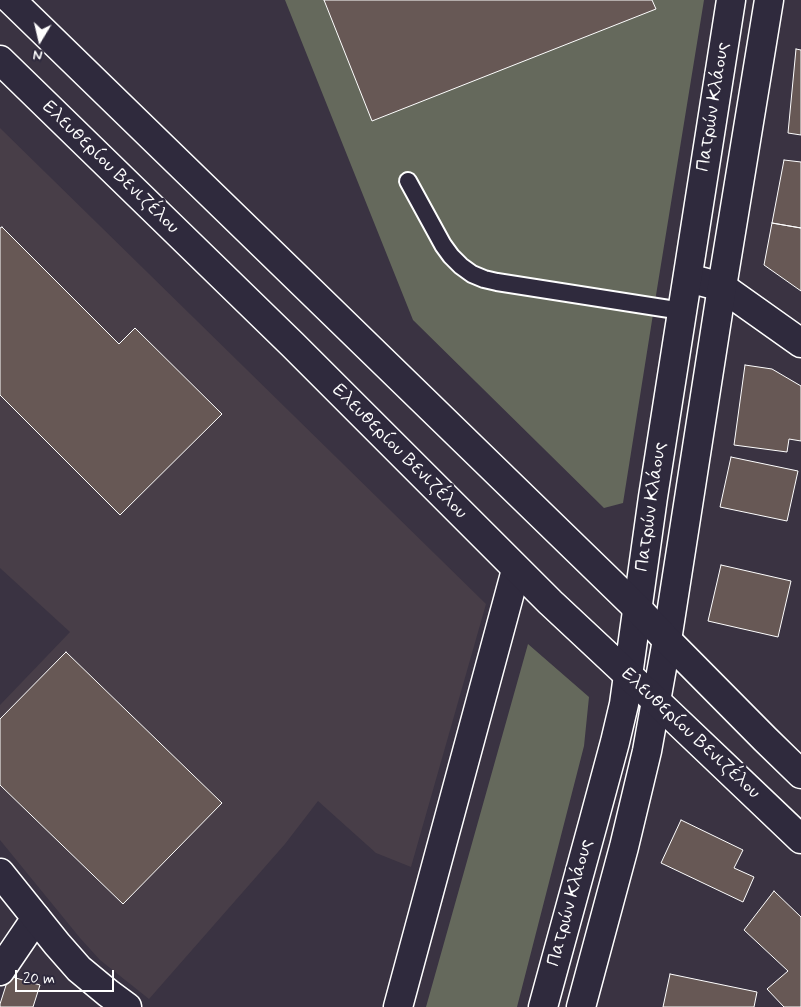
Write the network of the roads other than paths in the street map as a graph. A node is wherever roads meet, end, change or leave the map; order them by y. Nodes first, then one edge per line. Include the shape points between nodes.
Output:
1 (11, 0) edge
2 (731, 0) edge
3 (769, 0) edge
4 (0, 60) edge
5 (408, 181) dead end
6 (688, 278) junction
7 (722, 287) junction
8 (682, 311) junction
9 (801, 343) edge
10 (516, 570) junction
11 (638, 608) junction
12 (667, 640) junction
13 (628, 675) junction
14 (656, 701) junction
15 (801, 774) edge
16 (801, 840) edge
17 (0, 873) edge
18 (36, 918) junction
19 (0, 971) edge
20 (127, 1007) edge
21 (398, 1007) edge
22 (543, 1007) edge
23 (581, 1007) edge

1 - 11 main road
2 - 6 main road, Πατρών Κλάους
3 - 7 main road, Πατρών Κλάους
4 - 10 main road, Ελευθερίου Βενιζέλου via 293,345
5 - 8 lane via 451,256 472,274 497,282
6 - 7 main road
6 - 8 main road, Πατρών Κλάους
7 - 9 main road
7 - 12 main road, Πατρών Κλάους
8 - 11 main road, Πατρών Κλάους
10 - 13 main road, Ελευθερίου Βενιζέλου
10 - 21 main road
11 - 12 main road
11 - 13 main road, Πατρών Κλάους
12 - 14 main road, Πατρών Κλάους
12 - 15 main road
13 - 14 main road, Ελευθερίου Βενιζέλου
13 - 22 main road, Πατρών Κλάους via 615,742
14 - 16 main road, Ελευθερίου Βενιζέλου
14 - 23 main road, Πατρών Κλάους via 634,808
17 - 18 main road
18 - 19 main road
18 - 20 main road via 79,969

